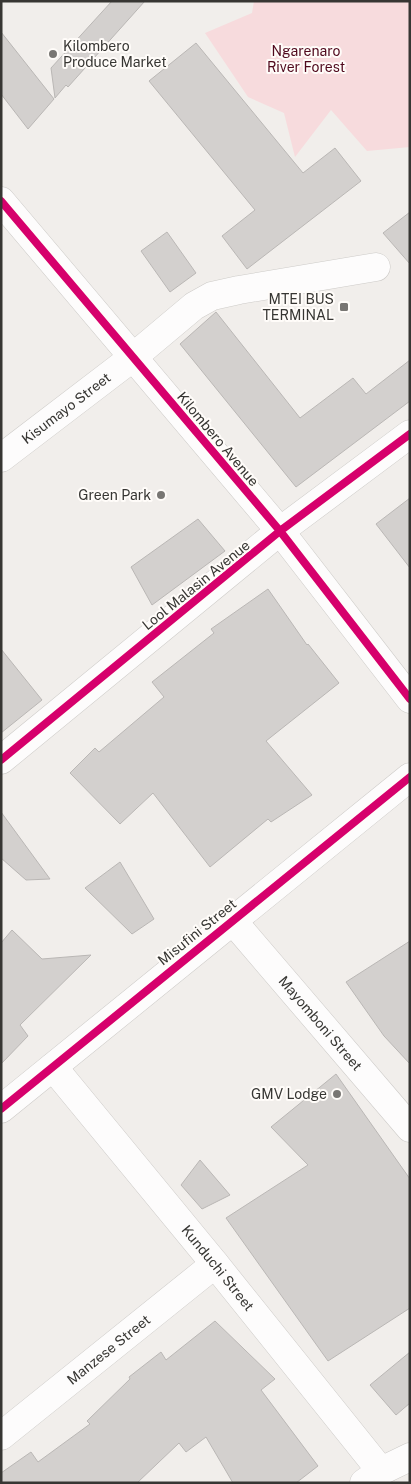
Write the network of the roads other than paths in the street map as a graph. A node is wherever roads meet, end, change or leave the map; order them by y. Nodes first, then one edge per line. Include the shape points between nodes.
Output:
1 (1, 201) edge
2 (376, 267) dead end
3 (132, 358) junction
4 (410, 434) edge
5 (1, 458) edge
6 (280, 531) junction
7 (410, 699) edge
8 (1, 760) edge
9 (410, 777) edge
10 (232, 920) junction
11 (53, 1067) junction
12 (1, 1109) edge
13 (410, 1128) edge
14 (215, 1264) junction
15 (1, 1436) edge
16 (410, 1457) edge
17 (372, 1477) edge

1 - 3 street, Kilombero Avenue
2 - 3 street, Kisumayo Street via 212,296 194,306
3 - 5 street, Kisumayo Street
3 - 6 street, Kilombero Avenue
4 - 6 street, Lool Malasin Avenue
6 - 7 street, Kilombero Avenue
6 - 8 street, Lool Malasin Avenue
9 - 10 street, Misufini Street
10 - 11 street, Misufini Street
10 - 13 street, Mayomboni Street
11 - 12 street, Misufini Street
11 - 14 street, Kunduchi Street
14 - 15 street, Manzese Street
14 - 17 street, Kunduchi Street
16 - 17 street

